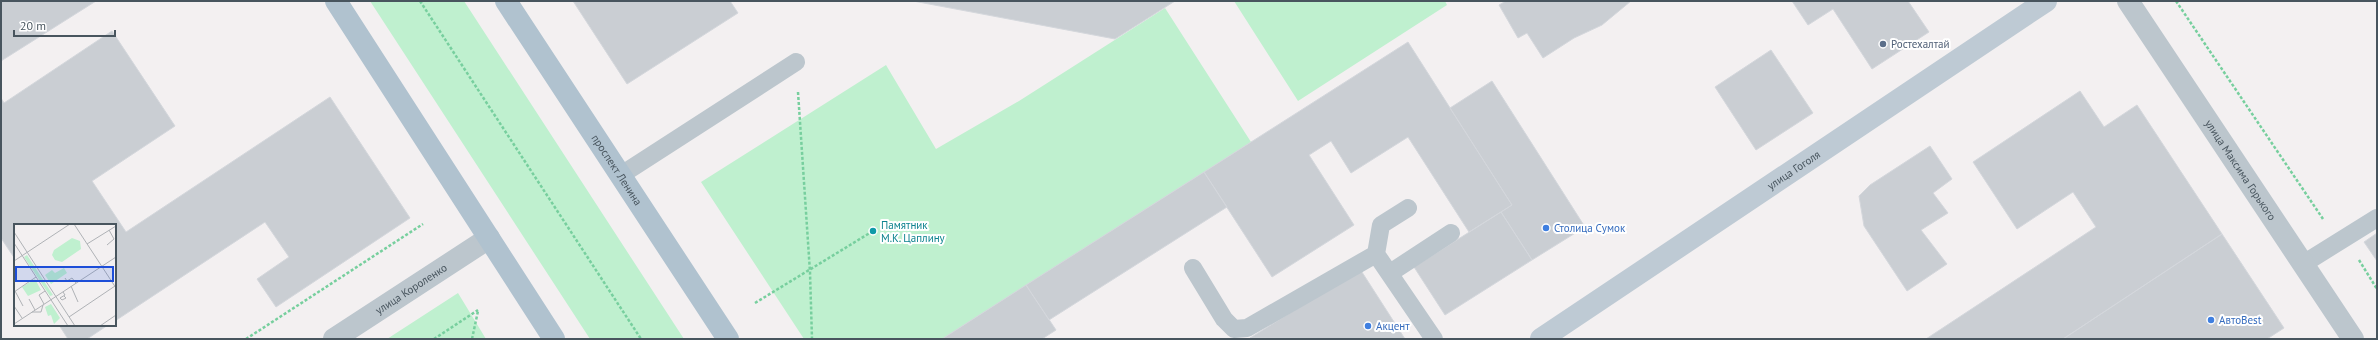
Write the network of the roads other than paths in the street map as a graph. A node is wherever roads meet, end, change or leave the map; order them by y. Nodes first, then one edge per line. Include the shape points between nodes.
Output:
1 (336, 1) edge
2 (506, 1) edge
3 (2046, 1) edge
4 (2128, 1) edge
5 (796, 62) road end
6 (621, 175) junction
7 (1408, 208) dead end
8 (2377, 218) edge
9 (1451, 233) dead end
10 (489, 238) junction
11 (1376, 254) junction
12 (2303, 264) junction
13 (1193, 268) dead end
14 (1390, 273) junction
15 (334, 339) edge
16 (554, 339) edge
17 (728, 339) edge
18 (1434, 339) edge
19 (1541, 339) edge
20 (2353, 339) edge

1 - 10 main road
2 - 6 main road, проспект Ленина
3 - 19 street, улица Гоголя
4 - 12 street, улица Максима Горького
5 - 6 lane
6 - 17 main road, проспект Ленина
7 - 11 lane via 1381,225
8 - 12 lane
9 - 14 lane
10 - 15 street, улица Короленко
10 - 16 main road
11 - 13 lane via 1247,328 1234,329 1224,319
11 - 14 lane
12 - 20 street, улица Максима Горького
14 - 18 lane

